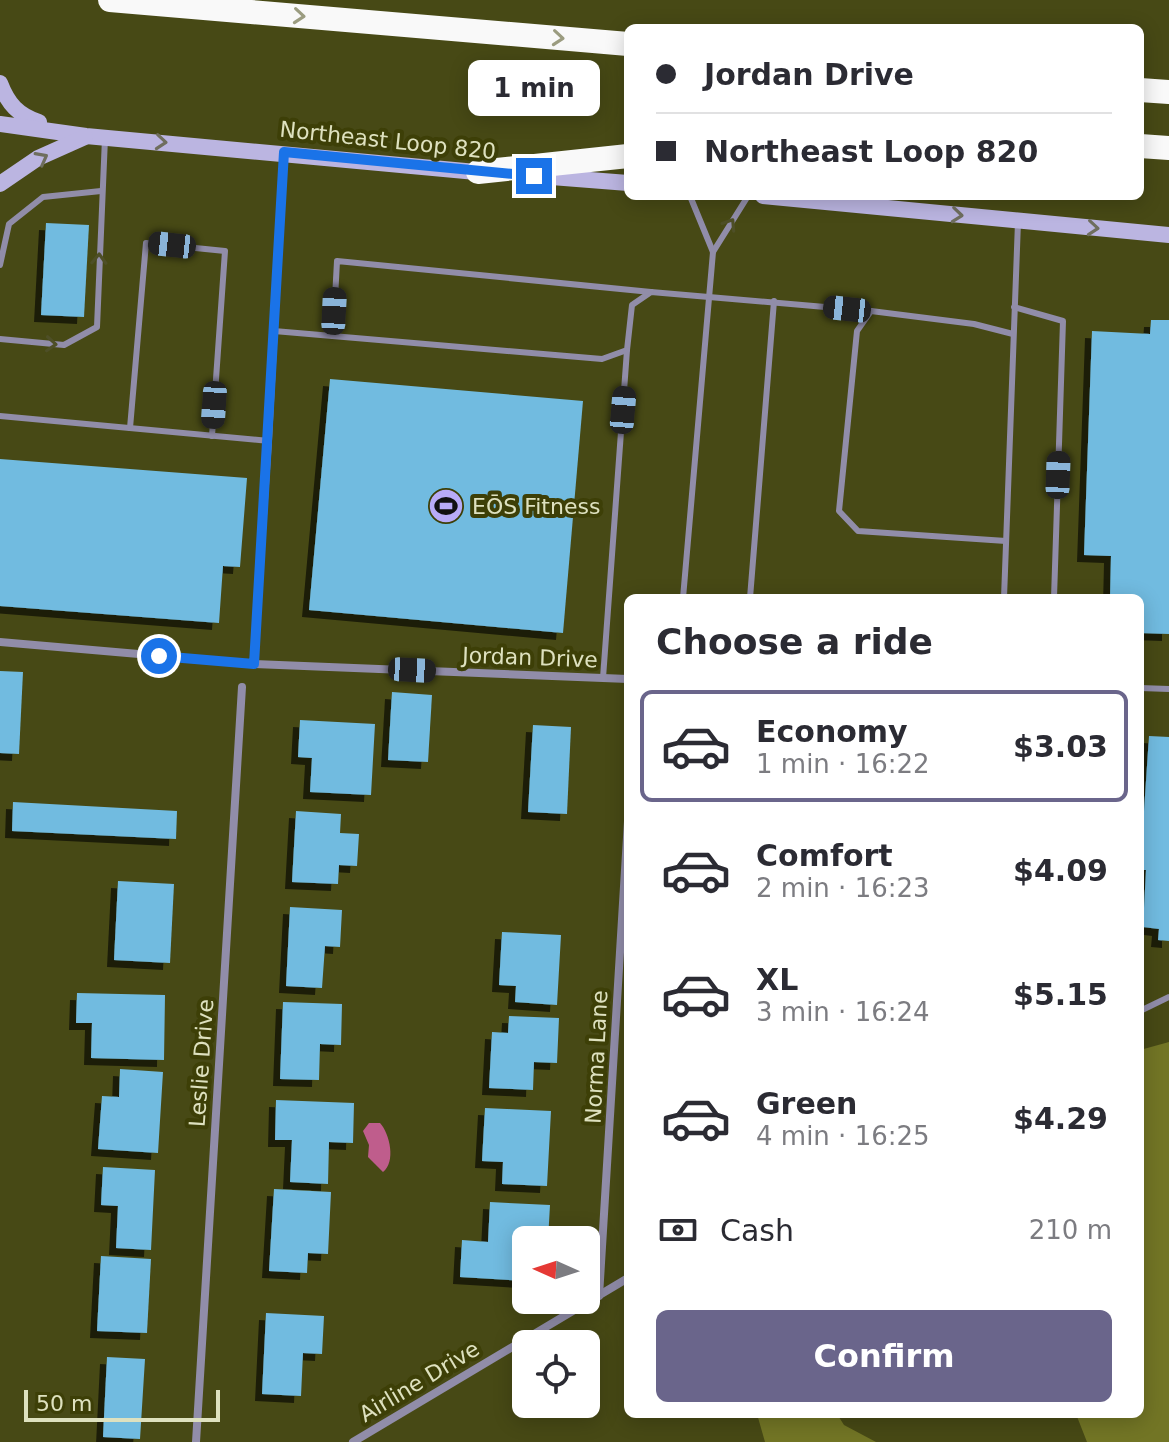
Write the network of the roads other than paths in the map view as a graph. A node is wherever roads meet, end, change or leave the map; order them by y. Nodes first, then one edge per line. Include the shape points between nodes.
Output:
1 (110, 0) edge
2 (624, 44) edge
3 (0, 83) edge
4 (1144, 90) edge
5 (1169, 92) edge
6 (0, 124) edge
7 (86, 136) junction
8 (105, 138) junction
9 (1144, 146) edge
10 (1169, 148) edge
11 (284, 152) junction
12 (624, 156) edge
13 (478, 172) junction
14 (624, 183) edge
15 (0, 184) edge
16 (101, 191) junction
17 (692, 200) edge
18 (746, 200) edge
19 (806, 200) edge
20 (1018, 220) junction
21 (1169, 235) edge
22 (713, 252) junction
23 (0, 265) edge
24 (651, 292) junction
25 (709, 294) junction
26 (774, 301) junction
27 (1014, 307) junction
28 (871, 311) junction
29 (274, 331) junction
30 (1013, 334) junction
31 (333, 336) junction
32 (0, 339) edge
33 (627, 350) junction
34 (0, 416) edge
35 (130, 428) junction
36 (212, 436) junction
37 (269, 441) junction
38 (1006, 541) junction
39 (683, 594) edge
40 (750, 594) edge
41 (1004, 594) edge
42 (1054, 594) edge
43 (0, 642) edge
44 (254, 664) junction
45 (603, 678) junction
46 (624, 679) edge
47 (242, 687) dead end
48 (1144, 688) edge
49 (1169, 689) edge
50 (624, 887) edge
51 (1169, 997) edge
52 (1144, 1009) edge
53 (600, 1280) edge
54 (624, 1280) edge
55 (600, 1295) edge
56 (569, 1314) edge
57 (196, 1442) edge
58 (353, 1442) edge

1 -> 2 highway
3 - 7 main road via 6,100 22,117
4 - 5 highway
6 - 7 main road, Northeast Loop 820
7 - 8 main road, Northeast Loop 820
15 -> 7 main road via 38,158
8 -> 11 main road, Northeast Loop 820
8 - 16 lane
9 - 10 highway
11 - 13 main road, Northeast Loop 820
11 - 29 lane
12 - 13 highway
13 - 14 main road, Northeast Loop 820
16 - 23 lane via 43,197 9,224
32 -> 16 lane via 64,345 97,327
17 - 22 lane
22 -> 18 lane
19 -> 20 main road
20 -> 21 main road
20 - 27 lane
22 - 25 lane
24 - 25 lane
24 - 31 lane via 337,261
24 - 33 lane via 632,305
25 - 26 lane
25 - 39 lane
26 - 28 lane
26 - 40 lane
27 - 30 lane
27 - 42 lane via 1063,321
28 - 30 lane
28 - 38 lane via 857,331 839,511 858,531
29 - 31 lane
29 - 37 lane
30 - 38 lane
31 - 33 lane via 602,359
33 - 45 lane
34 - 35 lane
35 - 36 lane
35 - 36 lane via 146,243 225,251
36 - 37 lane
37 - 44 lane
38 - 41 lane
43 - 44 street, Jordan Drive
44 - 45 street, Jordan Drive
45 - 46 street, Jordan Drive
47 - 57 street, Leslie Drive
48 - 49 lane
50 - 53 street, Norma Lane
51 - 52 lane
54 - 55 street, Airline Drive
56 - 58 street, Airline Drive

